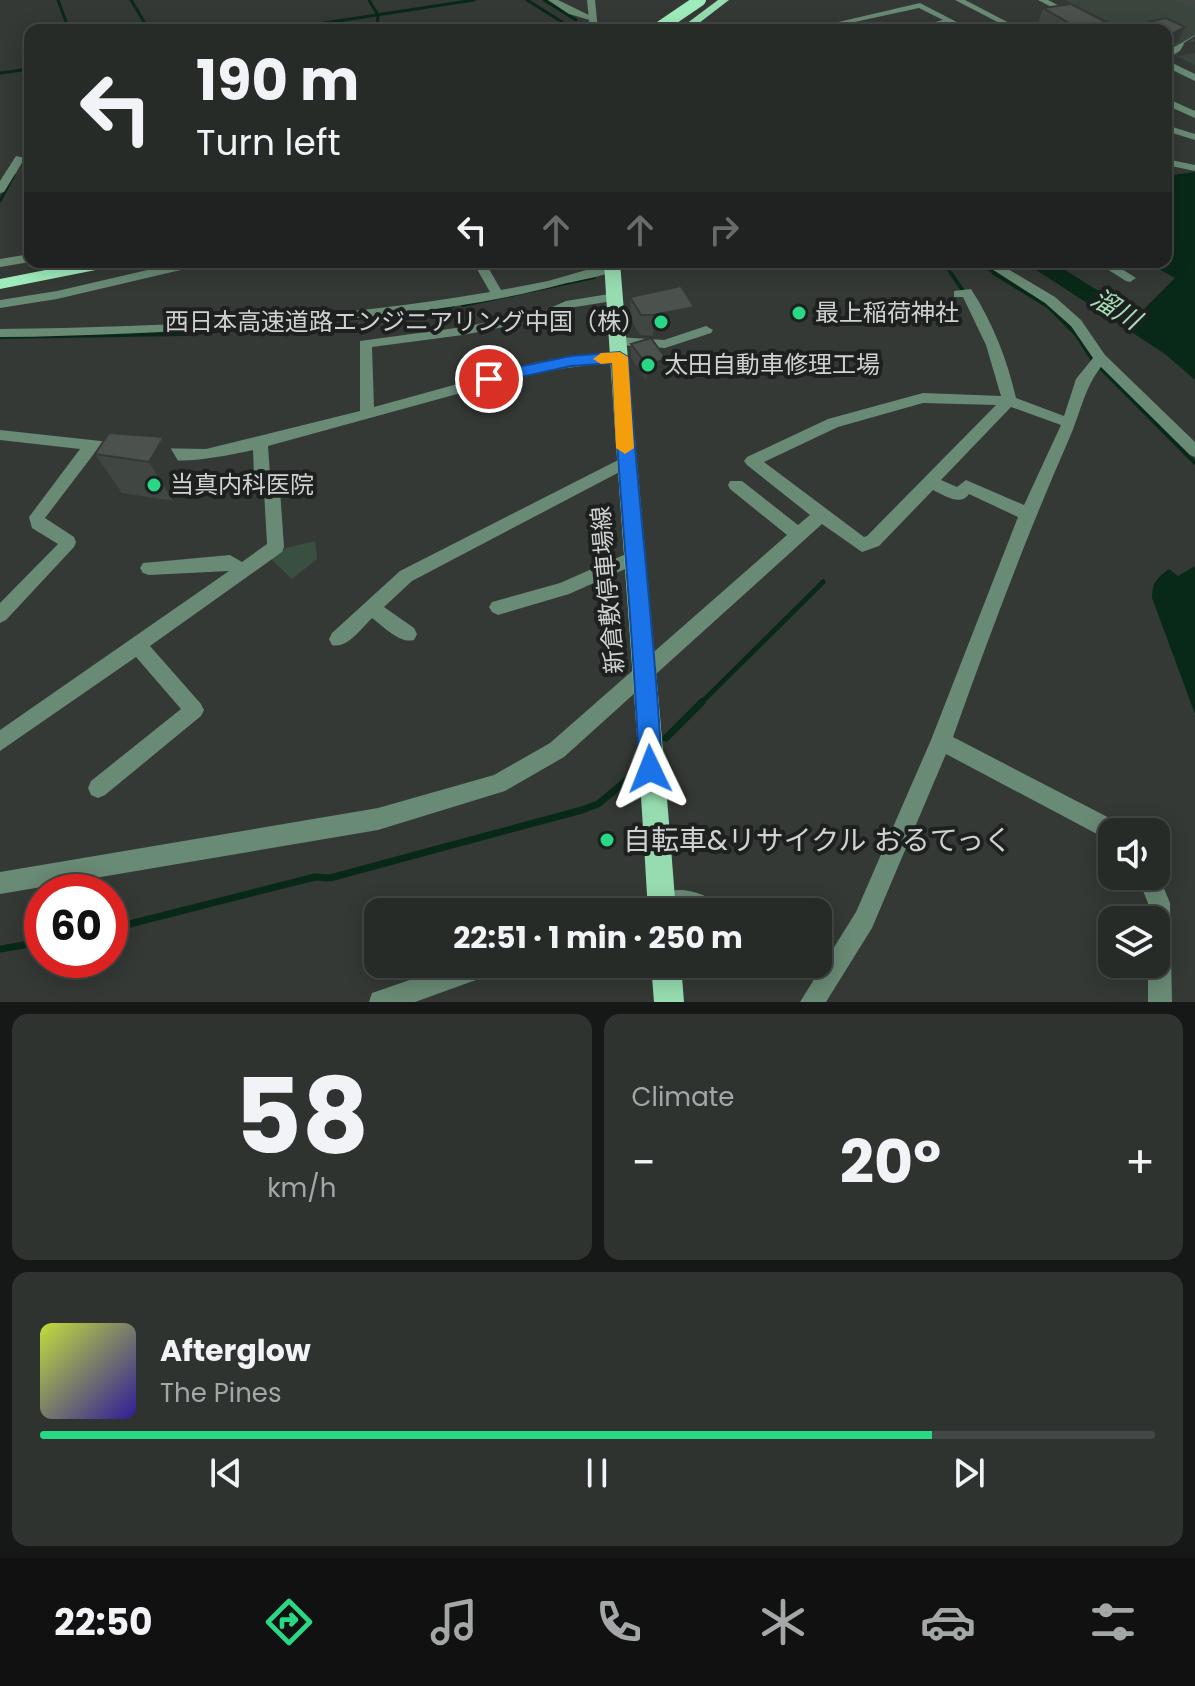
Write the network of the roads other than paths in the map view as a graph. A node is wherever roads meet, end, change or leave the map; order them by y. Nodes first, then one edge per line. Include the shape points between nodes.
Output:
1 (552, 0) edge
2 (591, 0) edge
3 (690, 0) edge
4 (700, 0) edge
5 (724, 0) edge
6 (959, 0) edge
7 (1042, 0) edge
8 (1054, 2) edge
9 (593, 19) junction
10 (950, 21) junction
11 (593, 24) edge
12 (657, 24) edge
13 (659, 24) edge
14 (691, 24) edge
15 (834, 24) edge
16 (936, 24) edge
17 (956, 24) edge
18 (1007, 24) edge
19 (1092, 24) edge
20 (1101, 24) edge
21 (1195, 38) edge
22 (1172, 52) edge
23 (1172, 59) edge
24 (1172, 66) edge
25 (1195, 71) edge
26 (1195, 78) edge
27 (1172, 104) edge
28 (1195, 115) edge
29 (1172, 130) edge
30 (1195, 137) edge
31 (20, 158) dead end
32 (1173, 165) edge
33 (1195, 168) edge
34 (0, 190) edge
35 (24, 259) edge
36 (0, 263) edge
37 (81, 268) edge
38 (172, 268) edge
39 (482, 268) edge
40 (606, 268) edge
41 (617, 268) edge
42 (997, 268) edge
43 (1112, 268) edge
44 (1130, 278) dead end
45 (0, 284) edge
46 (961, 293) dead end
47 (497, 294) junction
48 (615, 297) junction
49 (0, 304) edge
50 (706, 330) dead end
51 (0, 333) edge
52 (619, 349) junction
53 (1096, 363) junction
54 (1005, 400) junction
55 (367, 412) junction
56 (1069, 423) junction
57 (0, 435) edge
58 (260, 443) junction
59 (92, 445) junction
60 (1195, 451) edge
61 (626, 462) junction
62 (930, 482) junction
63 (736, 485) dead end
64 (1027, 514) junction
65 (821, 515) junction
66 (799, 535) junction
67 (635, 557) junction
68 (149, 568) dead end
69 (242, 572) junction
70 (498, 607) dead end
71 (372, 608) junction
72 (0, 615) edge
73 (408, 634) dead end
74 (338, 639) dead end
75 (138, 646) junction
76 (646, 671) junction
77 (941, 741) junction
78 (0, 742) edge
79 (98, 788) dead end
80 (1098, 824) edge
81 (0, 883) edge
82 (1154, 890) edge
83 (660, 898) edge
84 (450, 978) edge
85 (667, 978) edge
86 (817, 1000) edge
87 (381, 1002) edge
88 (669, 1002) edge
89 (1160, 1002) edge

1 - 9 street
2 - 9 street
3 - 12 main road
4 - 13 highway, bridge
5 - 14 main road
6 - 18 street
7 - 8 street
8 - 19 street
8 - 20 street
9 - 11 street
10 - 15 street via 920,5
10 - 16 street
10 - 17 street
21 - 22 street
23 - 25 street
24 - 26 street
27 - 28 street
29 - 30 street
31 - 34 street
32 - 33 street
35 - 36 street
37 - 45 highway
38 - 49 street
39 - 47 street
40 - 47 street
41 - 48 main road, 新倉敷停車場線
42 - 53 street via 1050,300 1076,323
43 - 44 street
46 - 54 street via 984,319 999,357
47 - 51 street via 368,313 157,329
48 - 52 main road, 新倉敷停車場線
48 - 55 street via 463,331 365,344
50 - 52 street via 665,344
52 - 55 street
52 - 61 main road, 新倉敷停車場線
53 - 56 street via 1083,379
53 - 60 street
54 - 56 street
54 - 62 street
54 - 65 street via 923,398 833,423 752,461
55 - 58 street
56 - 64 street
57 - 59 street
58 - 59 street via 195,456
58 - 69 street via 262,476 272,490 276,547
59 - 72 street via 37,517 68,542 66,547
61 - 67 main road, 新倉敷停車場線
61 - 71 street via 406,576
62 - 64 street via 960,495 966,486
62 - 65 street via 873,541 862,545
63 - 66 street
64 - 77 street
65 - 66 street
66 - 76 street
67 - 70 street via 563,589
67 - 76 main road, 新倉敷停車場線
68 - 69 street via 230,562
69 - 75 street
71 - 73 street
71 - 74 street
75 - 78 street
75 - 79 street via 194,710
76 - 81 street via 557,750 498,784 378,819
76 - 83 main road, 新倉敷停車場線
77 - 80 street
77 - 86 street via 864,920
82 - 89 street via 1159,903
84 - 87 street
85 - 88 main road

